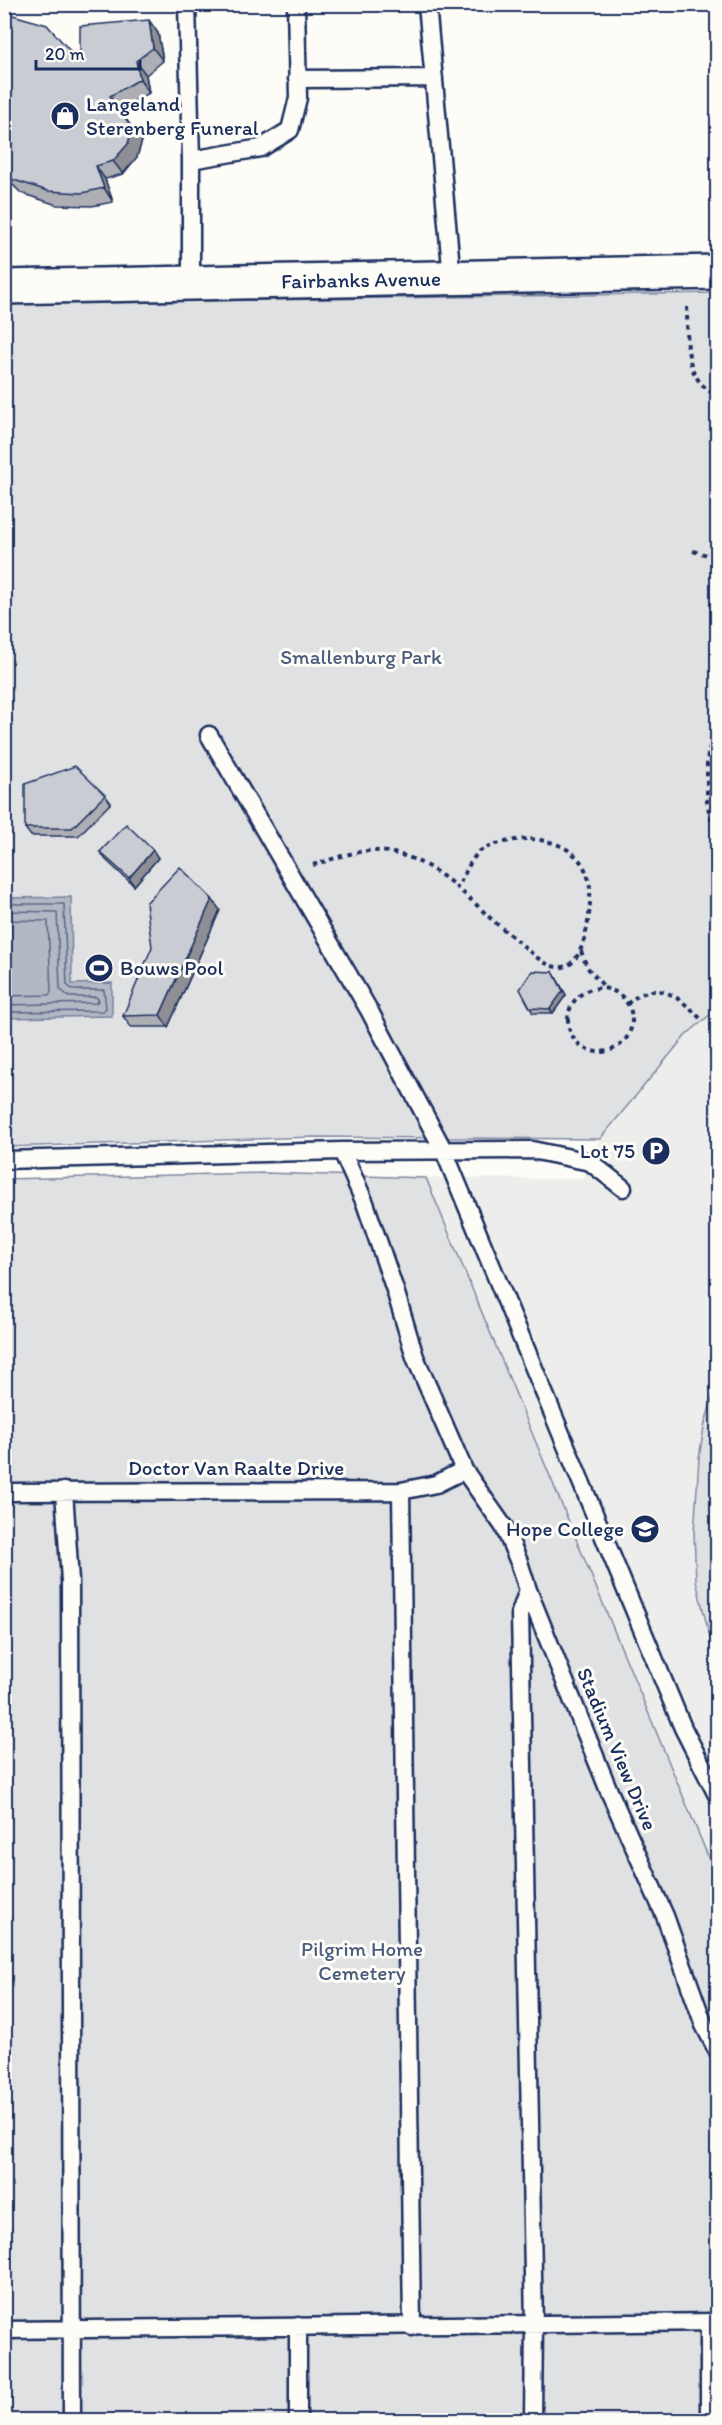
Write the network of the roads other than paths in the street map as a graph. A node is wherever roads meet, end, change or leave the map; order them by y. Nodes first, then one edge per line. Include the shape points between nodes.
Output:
1 (187, 4) edge
2 (296, 4) edge
3 (427, 4) edge
4 (434, 78) junction
5 (297, 79) junction
6 (191, 160) junction
7 (717, 272) edge
8 (452, 278) junction
9 (191, 284) junction
10 (4, 287) edge
11 (209, 735) dead end
12 (342, 1151) junction
13 (444, 1151) junction
14 (4, 1160) edge
15 (623, 1188) dead end
16 (464, 1470) junction
17 (64, 1491) junction
18 (401, 1491) junction
19 (4, 1492) edge
20 (528, 1590) junction
21 (717, 1797) edge
22 (717, 2052) edge
23 (713, 2322) edge
24 (534, 2325) junction
25 (298, 2326) junction
26 (412, 2327) junction
27 (73, 2328) junction
28 (4, 2330) edge
29 (72, 2421) edge
30 (298, 2421) edge
31 (533, 2421) edge
32 (709, 2421) edge

1 - 6 lane
2 - 5 lane
3 - 4 lane
4 - 5 lane
4 - 8 lane
5 - 6 lane via 298,98 290,130 261,148
6 - 9 lane
7 - 8 street, Fairbanks Avenue
8 - 9 street, Fairbanks Avenue
9 - 10 street, Fairbanks Avenue
11 - 13 lane via 369,1010
12 - 13 lane
12 - 14 lane
12 - 16 lane, Stadium View Drive via 365,1203 415,1358
13 - 15 lane via 532,1150 590,1162
13 - 21 lane via 683,1728
16 - 18 lane, Doctor Van Raalte Drive via 436,1484
16 - 20 lane, Stadium View Drive via 504,1527
17 - 18 lane, Doctor Van Raalte Drive
17 - 19 lane, Doctor Van Raalte Drive
17 - 27 lane via 70,1581
18 - 26 lane
20 - 22 lane, Stadium View Drive via 609,1791 665,1916
20 - 24 lane via 520,1614
23 - 24 lane
23 - 32 lane
24 - 26 lane
24 - 31 lane
25 - 26 lane
25 - 27 lane
25 - 30 lane
27 - 28 lane
27 - 29 lane

